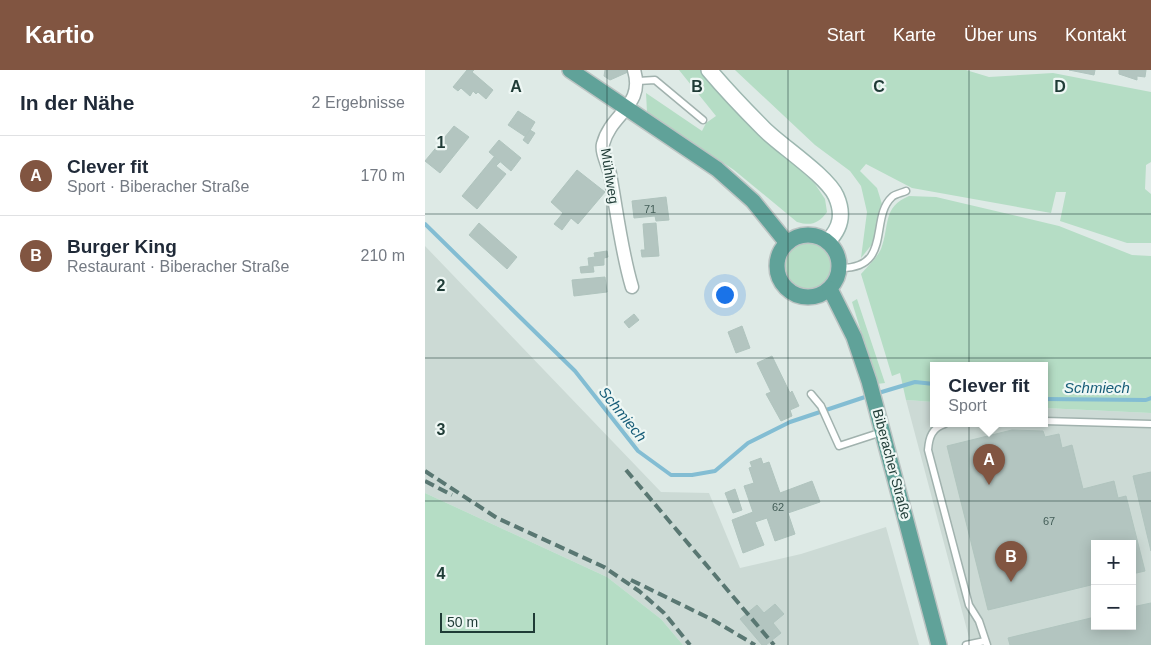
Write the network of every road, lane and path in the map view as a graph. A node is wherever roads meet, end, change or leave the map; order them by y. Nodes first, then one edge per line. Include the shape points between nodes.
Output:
1 (570, 70) edge
2 (709, 70) edge
3 (636, 75) edge
4 (626, 109) junction
5 (703, 120) dead end
6 (906, 191) dead end
7 (828, 241) junction
8 (787, 242) junction
9 (840, 268) junction
10 (632, 287) dead end
11 (830, 289) junction
12 (811, 394) dead end
13 (1048, 421) edge
14 (1151, 424) edge
15 (936, 427) edge
16 (883, 432) junction
17 (986, 643) edge
18 (939, 645) edge
19 (966, 645) edge

1 - 4 main road
2 - 7 street via 764,129 836,195 841,212 839,226
3 - 4 street, Mühlweg via 635,97
3 - 5 lane via 655,80
4 - 8 main road via 717,169 753,201
4 - 10 street, Mühlweg via 615,121 603,145
6 - 9 lane via 892,197 885,207 877,244 864,263 856,268
7 - 8 main road via 807,235
7 - 9 main road via 835,249
8 - 11 main road via 777,262 781,283 789,291 810,298
9 - 11 main road
11 - 16 main road, Biberacher Straße via 854,337
12 - 16 lane via 827,416 839,446
13 - 14 lane
15 - 17 lane via 929,438 927,450 969,605
16 - 18 main road, Biberacher Straße
17 - 19 lane

